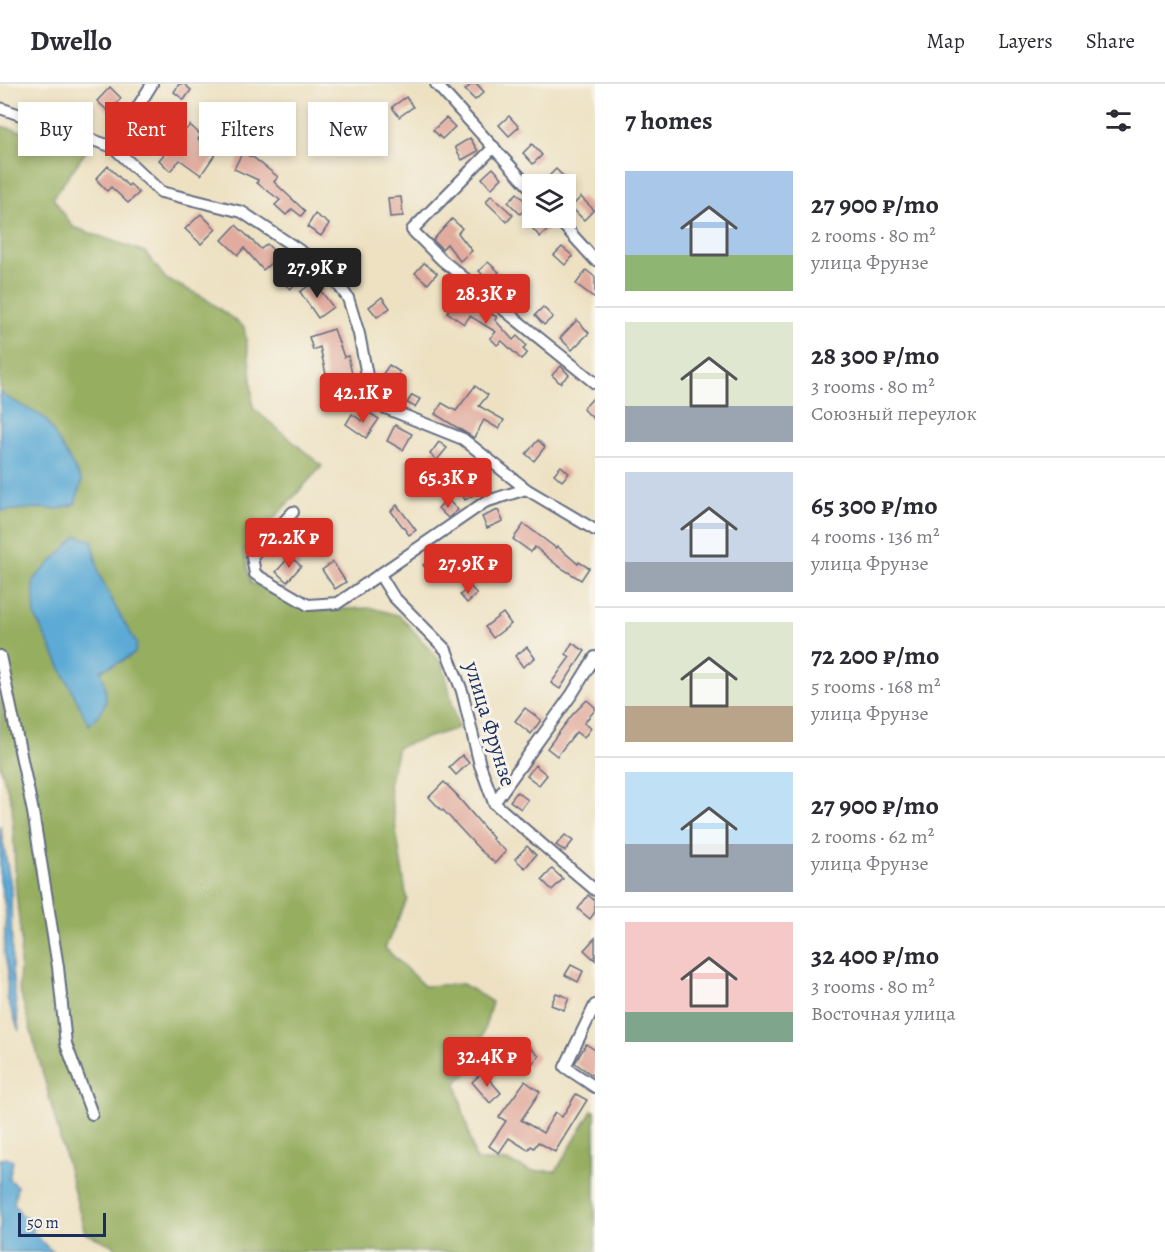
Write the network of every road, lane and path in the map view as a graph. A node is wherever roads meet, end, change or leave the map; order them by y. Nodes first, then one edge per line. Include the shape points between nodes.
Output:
1 (152, 84) edge
2 (435, 84) edge
3 (141, 102) edge
4 (0, 108) edge
5 (105, 144) edge
6 (494, 147) junction
7 (123, 156) edge
8 (522, 179) edge
9 (566, 228) edge
10 (595, 260) edge
11 (595, 383) edge
12 (525, 489) junction
13 (293, 512) dead end
14 (595, 530) edge
15 (380, 575) junction
16 (0, 656) edge
17 (595, 657) edge
18 (494, 803) junction
19 (595, 890) edge
20 (595, 1005) edge
21 (595, 1087) edge
22 (92, 1114) dead end

1 - 3 street
2 - 6 street
4 - 5 street
6 - 8 street
6 - 11 street via 412,230 442,260
7 - 12 street via 161,192 242,212 326,268 348,298 360,334 369,386 383,407 463,439
9 - 10 street
12 - 14 street
12 - 15 street via 485,502
13 - 15 street via 252,556 255,574 308,605 338,603
15 - 18 street, улица Фрунзе via 393,596 447,650
16 - 22 street via 33,812 66,1044
17 - 18 street
18 - 19 street
20 - 21 street via 565,1067

